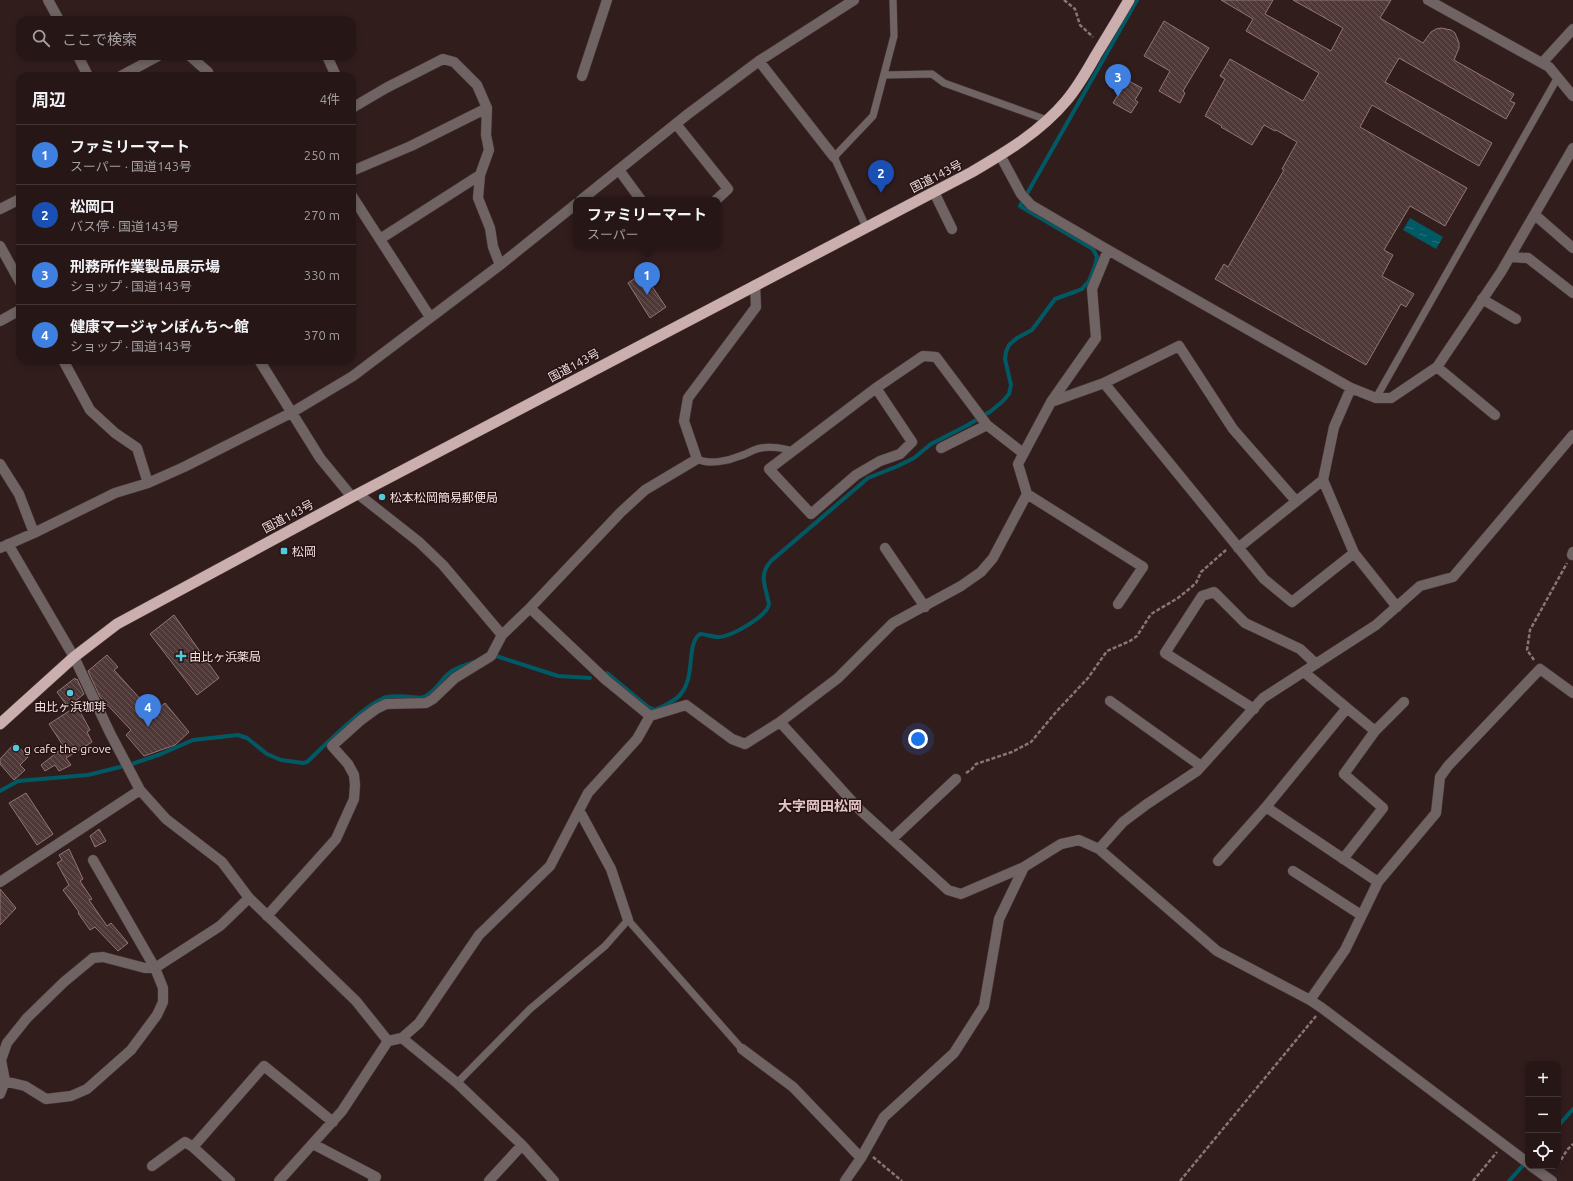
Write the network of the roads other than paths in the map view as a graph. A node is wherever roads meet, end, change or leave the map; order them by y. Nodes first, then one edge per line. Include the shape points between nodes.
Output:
1 (48, 0) edge
2 (608, 0) edge
3 (854, 0) edge
4 (893, 0) edge
5 (1129, 0) edge
6 (1428, 0) edge
7 (57, 16) edge
8 (1573, 30) edge
9 (80, 60) edge
10 (151, 60) edge
11 (194, 60) edge
12 (329, 60) edge
13 (759, 61) junction
14 (1542, 63) junction
15 (86, 72) edge
16 (128, 72) edge
17 (208, 72) edge
18 (334, 72) edge
19 (884, 75) junction
20 (582, 76) dead end
21 (1558, 77) junction
22 (1573, 96) edge
23 (356, 106) edge
24 (487, 108) junction
25 (1048, 120) junction
26 (676, 124) junction
27 (1573, 148) edge
28 (1000, 156) junction
29 (834, 157) junction
30 (356, 169) edge
31 (618, 170) junction
32 (480, 175) junction
33 (934, 192) junction
34 (585, 197) edge
35 (639, 197) edge
36 (720, 197) edge
37 (16, 201) edge
38 (356, 202) edge
39 (573, 206) edge
40 (0, 209) edge
41 (1535, 215) junction
42 (866, 227) junction
43 (952, 229) dead end
44 (380, 239) junction
45 (0, 246) edge
46 (1573, 248) edge
47 (1108, 250) junction
48 (1510, 257) junction
49 (500, 265) junction
50 (16, 275) edge
51 (755, 285) junction
52 (1573, 293) edge
53 (1482, 299) junction
54 (16, 312) edge
55 (430, 317) junction
56 (1516, 319) dead end
57 (0, 321) edge
58 (64, 364) edge
59 (261, 364) edge
60 (1437, 367) junction
61 (1104, 383) junction
62 (876, 388) junction
63 (1351, 388) junction
64 (1376, 398) junction
65 (1051, 402) junction
66 (291, 412) junction
67 (1496, 415) dead end
68 (986, 424) junction
69 (1573, 435) edge
70 (941, 448) dead end
71 (793, 451) junction
72 (1023, 453) junction
73 (697, 459) junction
74 (0, 464) edge
75 (1323, 480) junction
76 (148, 483) junction
77 (1027, 494) junction
78 (355, 495) junction
79 (1296, 501) junction
80 (34, 533) junction
81 (1236, 545) junction
82 (4, 546) edge
83 (885, 548) dead end
84 (1354, 553) junction
85 (1118, 604) dead end
86 (925, 607) junction
87 (1397, 607) junction
88 (530, 608) junction
89 (502, 635) junction
90 (74, 657) junction
91 (1316, 664) junction
92 (1304, 672) junction
93 (1573, 694) edge
94 (1110, 701) dead end
95 (1404, 702) dead end
96 (1254, 708) junction
97 (1347, 708) junction
98 (650, 716) junction
99 (780, 722) junction
100 (0, 724) edge
101 (1375, 732) junction
102 (1201, 766) junction
103 (956, 779) road end
104 (140, 790) junction
105 (1266, 807) junction
106 (579, 810) junction
107 (892, 839) junction
108 (1099, 849) junction
109 (1343, 858) junction
110 (93, 860) dead end
111 (1218, 861) dead end
112 (1024, 867) junction
113 (1293, 871) dead end
114 (0, 882) edge
115 (1378, 882) junction
116 (249, 898) junction
117 (1361, 915) junction
118 (267, 916) junction
119 (628, 920) junction
120 (155, 968) junction
121 (1310, 1000) junction
122 (402, 1038) junction
123 (388, 1041) junction
124 (742, 1049) joint
125 (2, 1080) edge
126 (457, 1083) junction
127 (0, 1094) edge
128 (333, 1122) junction
129 (313, 1144) junction
130 (522, 1145) junction
131 (193, 1147) junction
132 (862, 1154) junction
133 (1525, 1162) edge
134 (152, 1166) dead end
135 (1535, 1169) edge
136 (230, 1181) edge
137 (279, 1181) edge
138 (373, 1181) edge
139 (489, 1181) edge
140 (554, 1181) edge
141 (844, 1181) edge
142 (1552, 1181) edge

1 - 7 street
2 - 20 street
3 - 13 street
4 - 19 lane via 894,36
5 - 25 highway, 国道143号 via 1067,101
6 - 14 street
8 - 14 street
9 - 15 street
10 - 16 street
11 - 17 street
12 - 18 street
13 - 26 street
13 - 29 street
14 - 21 street
19 - 25 lane via 932,74 944,83
19 - 29 lane via 873,116
21 - 22 street
21 - 64 lane
23 - 24 street via 443,59 454,62 477,85
24 - 30 street via 418,143
24 - 32 street via 486,135 489,150
25 - 28 highway, 国道143号
26 - 31 street
26 - 36 street via 728,190
27 - 41 street
28 - 33 highway, 国道143号
28 - 47 street via 1021,194 1031,204
29 - 42 lane
31 - 34 street
31 - 35 street
32 - 44 street
32 - 49 street via 478,198 490,228 493,247
33 - 42 highway, 国道143号
33 - 43 street
37 - 40 street
38 - 44 street
39 - 49 street
41 - 46 street
41 - 48 street
42 - 51 highway, 国道143号
44 - 55 street
45 - 50 street
47 - 63 street
47 - 65 street via 1092,288 1096,338
48 - 52 street via 1528,258
48 - 53 street
49 - 55 street
51 - 73 street via 756,307 688,398 684,421
51 - 78 highway, 国道143号
53 - 56 street
53 - 60 street
54 - 57 street
55 - 66 street via 353,376
58 - 76 street via 90,410 136,448
59 - 66 street
60 - 64 street via 1391,398
60 - 67 street
61 - 65 street
61 - 79 street via 1179,346 1232,429
61 - 81 street
62 - 68 street via 923,356 936,357
62 - 71 street
62 - 71 street via 912,442 900,454 880,461 856,475 811,514 769,468
63 - 64 street
63 - 75 street via 1334,426
65 - 72 street
66 - 76 street via 184,468
66 - 78 street via 320,458
68 - 70 street
68 - 72 street
69 - 87 street via 1453,577 1420,586
71 - 73 lane via 762,448 718,461 704,463
72 - 77 street via 1018,464
73 - 88 street via 645,490
74 - 80 street via 19,494
75 - 79 street
75 - 84 street
76 - 80 street via 115,493
77 - 85 street via 1144,568
77 - 86 street via 989,563 961,586
78 - 89 street via 419,542
78 - 90 highway, 国道143号 via 117,624
79 - 81 street
80 - 82 street
81 - 84 street via 1264,579 1292,602
82 - 90 street
83 - 86 street
84 - 87 street
86 - 99 street via 894,623 838,678
87 - 91 street via 1376,625
88 - 89 street
88 - 98 street via 606,680
89 - 118 street via 492,654 455,678 433,699 426,703 386,704 361,720 332,746 354,775 354,800 336,839
90 - 100 highway, 国道143号
90 - 104 street
91 - 92 street
91 - 96 street via 1300,649 1245,623 1214,592 1202,596 1165,653
92 - 96 street via 1263,698
92 - 97 street
93 - 115 street via 1540,669 1448,766 1440,777 1436,813
94 - 102 street
95 - 101 street
96 - 102 street
97 - 101 street
97 - 105 street
98 - 99 street via 686,705 732,739 745,744
98 - 106 street via 637,740 588,793
99 - 107 street via 860,810
101 - 109 street via 1344,774 1383,808
102 - 108 street via 1123,822
103 - 107 street
104 - 114 street
104 - 116 street via 166,819 222,862
105 - 109 street
105 - 111 street
106 - 119 street via 611,869
106 - 122 street via 550,866 479,935 419,1022
107 - 112 street via 948,890 961,894
108 - 112 street via 1079,840 1061,844
108 - 121 street via 1218,951
109 - 115 street
110 - 120 street
112 - 132 street via 999,919 984,1006 954,1053 884,1117
113 - 117 street
115 - 117 street
116 - 118 street
116 - 120 street via 220,926
117 - 121 street via 1345,950
118 - 123 street via 356,1001
119 - 124 lane
119 - 126 lane via 605,946 530,1009
120 - 125 street via 144,968 103,957 93,958 27,1018 7,1042 1,1060
120 - 125 street via 163,988 163,1002 156,1015 131,1050 87,1089 71,1096 46,1099 25,1086
121 - 133 street
122 - 123 street
122 - 126 street
123 - 128 street
124 - 132 street via 793,1087
125 - 127 street
126 - 130 street
128 - 129 street
128 - 131 street via 264,1066
129 - 137 street
129 - 138 street via 376,1177
130 - 139 street
130 - 140 street
131 - 134 street via 185,1142
131 - 136 street
132 - 141 street
135 - 142 street

